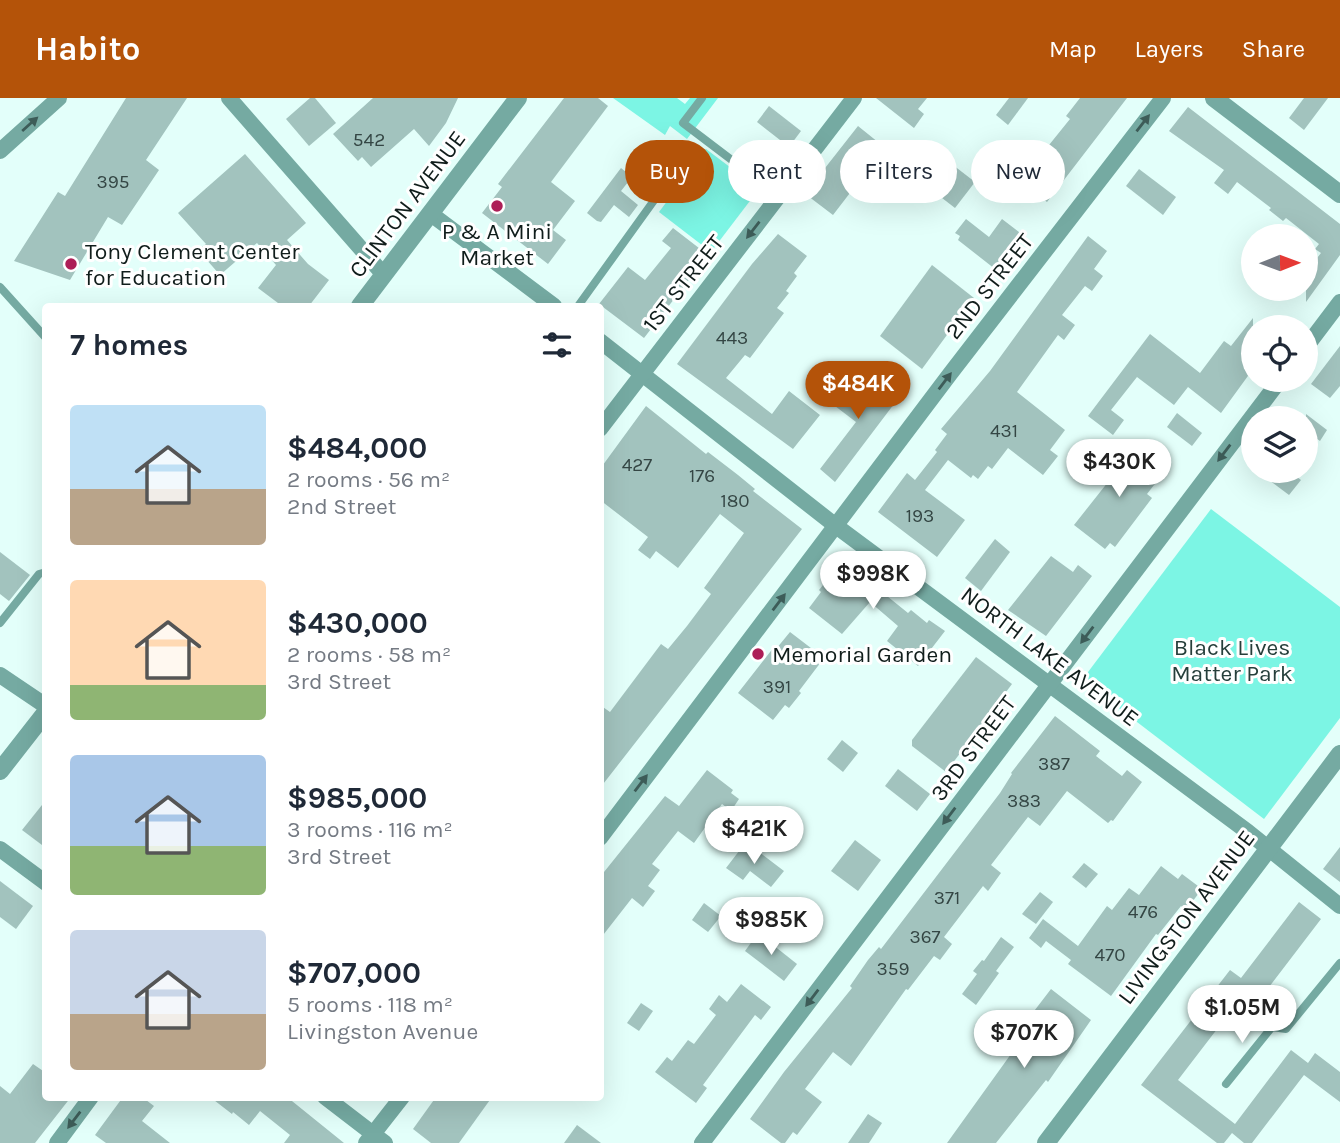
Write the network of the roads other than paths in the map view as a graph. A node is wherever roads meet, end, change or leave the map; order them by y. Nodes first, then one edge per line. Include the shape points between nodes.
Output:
1 (59, 98) edge
2 (229, 98) edge
3 (518, 98) edge
4 (702, 98) edge
5 (854, 98) edge
6 (1163, 98) edge
7 (1214, 98) edge
8 (822, 140) edge
9 (0, 151) edge
10 (728, 157) edge
11 (1340, 194) edge
12 (652, 203) edge
13 (774, 203) edge
14 (431, 214) junction
15 (384, 275) junction
16 (0, 287) edge
17 (1340, 302) edge
18 (362, 303) edge
19 (550, 303) edge
20 (580, 303) edge
21 (1318, 331) edge
22 (42, 334) edge
23 (604, 344) edge
24 (643, 373) junction
25 (1271, 392) edge
26 (604, 424) edge
27 (836, 526) junction
28 (42, 573) edge
29 (0, 623) edge
30 (0, 675) edge
31 (1050, 684) junction
32 (42, 703) edge
33 (42, 717) edge
34 (1340, 754) edge
35 (0, 771) edge
36 (604, 833) edge
37 (1269, 848) junction
38 (0, 849) edge
39 (42, 880) edge
40 (1340, 905) edge
41 (1340, 963) edge
42 (1226, 1084) dead end
43 (88, 1101) edge
44 (330, 1101) edge
45 (399, 1101) edge
46 (375, 1140) edge
47 (57, 1143) edge
48 (702, 1143) edge
49 (1046, 1143) edge

9 -> 1 street
2 - 15 street
3 - 14 street, CLINTON AVENUE
4 - 10 lane via 683,123
5 - 8 street, 1ST STREET
27 -> 6 street, 2ND STREET
7 - 11 street
12 - 20 lane
13 -> 24 street, 1ST STREET
14 - 15 street, CLINTON AVENUE
14 - 19 street
15 - 18 street, CLINTON AVENUE
16 - 22 lane
17 - 21 street
23 - 24 street, NORTH LAKE AVENUE
24 - 26 street, 1ST STREET
24 - 27 street, NORTH LAKE AVENUE
25 -> 31 street, 3RD STREET
27 - 31 street, NORTH LAKE AVENUE
36 -> 27 street, 2ND STREET
28 - 29 lane
30 - 32 street
31 - 37 street, NORTH LAKE AVENUE
31 -> 48 street, 3RD STREET
33 - 35 street
34 - 37 street, LIVINGSTON AVENUE
37 - 40 street, NORTH LAKE AVENUE
37 - 49 street, LIVINGSTON AVENUE
38 - 39 street
41 - 42 lane via 1286,1029 1272,1027
43 -> 47 street
44 - 46 street
45 - 46 street

